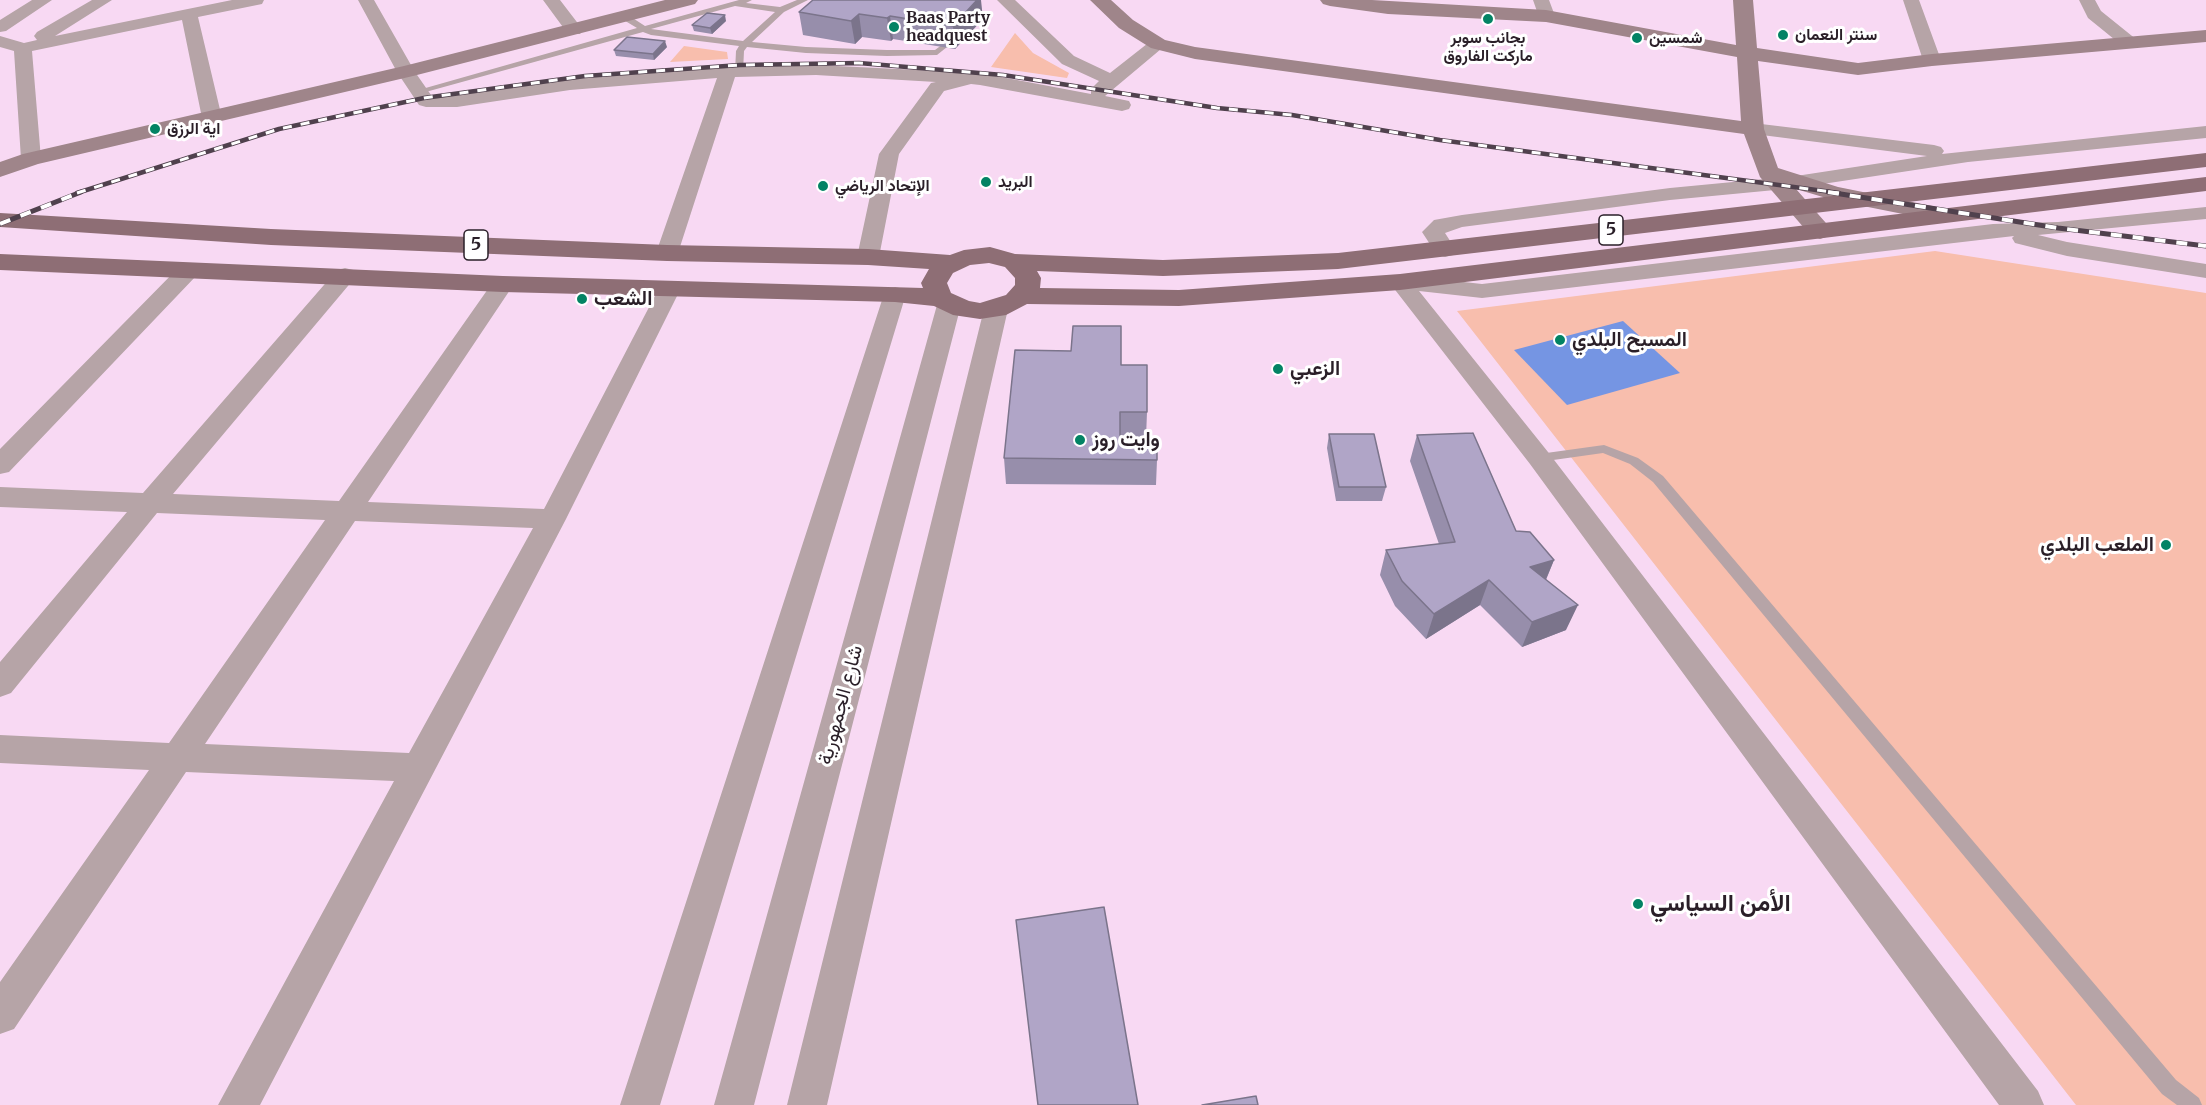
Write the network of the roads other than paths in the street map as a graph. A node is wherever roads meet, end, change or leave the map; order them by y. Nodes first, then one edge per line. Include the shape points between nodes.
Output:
1 (44, 0) edge
2 (104, 0) edge
3 (256, 0) edge
4 (366, 0) edge
5 (552, 0) edge
6 (688, 0) edge
7 (748, 0) edge
8 (804, 0) edge
9 (1005, 0) edge
10 (1100, 0) edge
11 (1330, 0) edge
12 (1743, 0) edge
13 (1911, 0) edge
14 (2087, 0) edge
15 (734, 4) junction
16 (1388, 4) edge
17 (1543, 8) edge
18 (781, 10) junction
19 (189, 15) junction
20 (625, 17) junction
21 (0, 27) edge
22 (644, 29) junction
23 (574, 30) junction
24 (2206, 36) edge
25 (0, 41) edge
26 (745, 44) junction
27 (1158, 44) junction
28 (2131, 44) junction
29 (943, 47) edge
30 (23, 48) junction
31 (1748, 53) junction
32 (1932, 60) junction
33 (406, 72) junction
34 (734, 72) junction
35 (980, 79) junction
36 (1112, 81) junction
37 (419, 91) junction
38 (1096, 100) junction
39 (1122, 105) dead end
40 (212, 118) junction
41 (1753, 129) junction
42 (2206, 132) edge
43 (1968, 156) junction
44 (31, 159) junction
45 (2206, 160) edge
46 (0, 170) edge
47 (1780, 179) junction
48 (2206, 184) edge
49 (1862, 199) junction
50 (1797, 206) junction
51 (2206, 213) edge
52 (1943, 215) junction
53 (0, 220) edge
54 (1994, 230) junction
55 (1820, 231) junction
56 (1445, 250) junction
57 (667, 253) junction
58 (868, 257) junction
59 (0, 262) edge
60 (1014, 262) junction
61 (952, 263) junction
62 (189, 270) junction
63 (2206, 271) edge
64 (345, 275) junction
65 (1400, 282) junction
66 (502, 284) junction
67 (670, 288) junction
68 (895, 294) junction
69 (945, 301) junction
70 (1009, 302) junction
71 (1539, 458) junction
72 (0, 465) edge
73 (0, 497) edge
74 (152, 501) junction
75 (349, 510) junction
76 (552, 519) junction
77 (0, 684) edge
78 (0, 749) edge
79 (179, 756) junction
80 (419, 768) junction
81 (0, 1015) edge
82 (238, 1105) edge
83 (640, 1105) edge
84 (734, 1105) edge
85 (807, 1105) edge
86 (2024, 1105) edge
87 (2192, 1105) edge

1 - 21 street
2 - 30 street
3 - 19 street
4 - 33 street
5 - 23 street
6 - 20 street
7 - 15 lane
8 - 18 lane
9 - 36 street via 1068,60
10 - 27 street via 1126,24
11 - 16 street
12 - 31 street
13 - 32 street
14 - 28 street via 2094,14
15 - 18 lane
15 - 22 lane
16 - 17 street
17 - 31 street
18 - 26 lane
19 - 30 street
19 - 40 street
20 - 22 lane
20 - 23 street
22 - 26 lane
22 - 37 lane
23 - 33 street
24 - 28 street
25 - 30 street
26 - 29 lane via 907,53 937,52
26 - 34 lane
27 - 36 street
27 - 41 street via 1195,53
28 - 32 street
30 - 44 street
31 - 32 street via 1858,69
31 - 41 street
33 - 37 street
33 - 40 street
34 - 35 street via 816,70
34 - 37 street via 570,84 457,101 426,101
34 - 57 street
35 - 38 street
35 - 58 street via 938,87 889,154
36 - 38 street via 1100,89
38 - 39 street
40 - 44 street
41 - 43 street
41 - 47 street
42 - 43 street
43 - 47 street
44 - 46 street
45 - 49 main road, 5
47 - 49 street
47 - 50 street
47 - 56 street via 1442,225 1433,232
48 - 52 main road, 5
49 - 50 main road, 5
49 - 52 street
50 - 55 street
50 - 56 main road, 5
51 - 54 street via 2058,228
52 - 54 street
52 - 55 main road, 5
53 - 57 main road, 5 via 271,237
54 - 63 street via 2067,249
54 - 65 street via 1482,291
55 - 65 main road, 5
56 - 60 main road, 5 via 1338,261 1163,268
57 - 58 main road, 5
58 - 61 main road, 5
59 - 62 main road, 5
60 - 61 main road via 984,255
60 - 70 main road via 1023,269 1028,287
61 - 69 main road via 934,283
62 - 64 main road, 5
62 - 72 street
64 - 66 main road, 5
64 - 74 street
65 - 70 main road, 5 via 1179,298
65 - 71 street
66 - 67 main road, 5
66 - 75 street
67 - 68 main road, 5
67 - 76 street
68 - 69 main road, 5
68 - 83 street
69 - 70 main road via 971,310
69 - 84 street, شارع الجمهورية
70 - 85 street
71 - 86 street
71 - 87 lane via 1604,449 1634,461 1658,479 2169,1087
73 - 74 street
74 - 75 street
74 - 77 street
75 - 76 street
75 - 79 street
76 - 80 street
78 - 79 street
79 - 80 street
79 - 81 street
80 - 82 street

